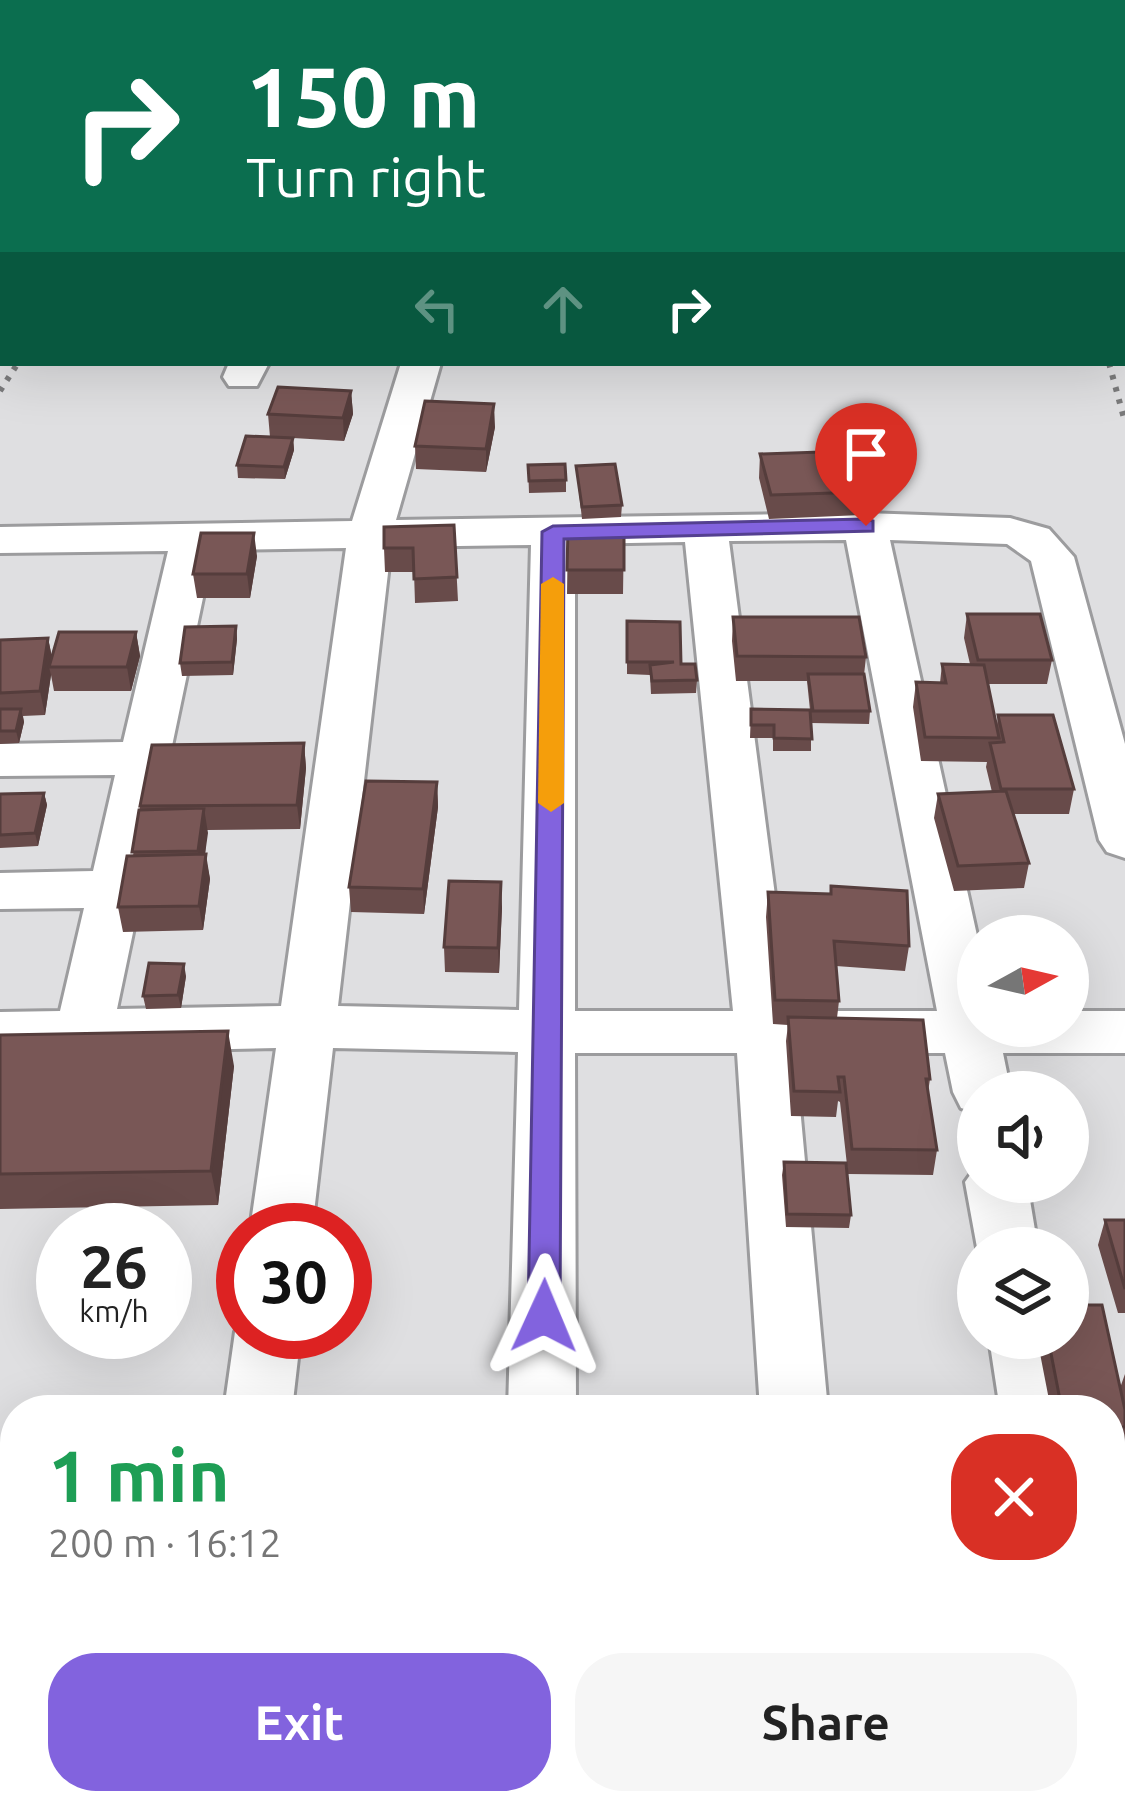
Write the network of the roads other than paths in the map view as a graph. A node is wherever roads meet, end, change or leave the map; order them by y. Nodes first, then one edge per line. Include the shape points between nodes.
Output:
1 (420, 366) edge
2 (866, 526) junction
3 (553, 532) junction
4 (706, 532) junction
5 (370, 535) junction
6 (193, 538) junction
7 (0, 540) edge
8 (142, 758) junction
9 (0, 760) edge
10 (1125, 840) edge
11 (112, 890) junction
12 (0, 891) edge
13 (957, 962) edge
14 (307, 1026) junction
15 (84, 1031) junction
16 (549, 1032) junction
17 (1089, 1032) edge
18 (1125, 1032) edge
19 (0, 1033) edge
20 (764, 1033) junction
21 (957, 1034) edge
22 (284, 1203) edge
23 (265, 1359) edge
24 (1026, 1359) edge
25 (260, 1395) edge
26 (542, 1395) edge
27 (793, 1395) edge
28 (1032, 1395) edge

1 - 5 street
2 - 4 street
2 - 10 street via 1010,531 1033,538 1052,557
2 - 13 street
3 - 4 street
3 - 5 street
3 - 16 street
4 - 20 street
5 - 6 street
5 - 14 street
6 - 7 street
6 - 8 street via 149,647
8 - 9 street
8 - 11 street
11 - 12 street
11 - 15 street
14 - 15 street
14 - 16 street
14 - 22 street
15 - 19 street
16 - 20 street
16 - 26 street
17 - 18 street
20 - 21 street
20 - 27 street
23 - 25 street
24 - 28 street

